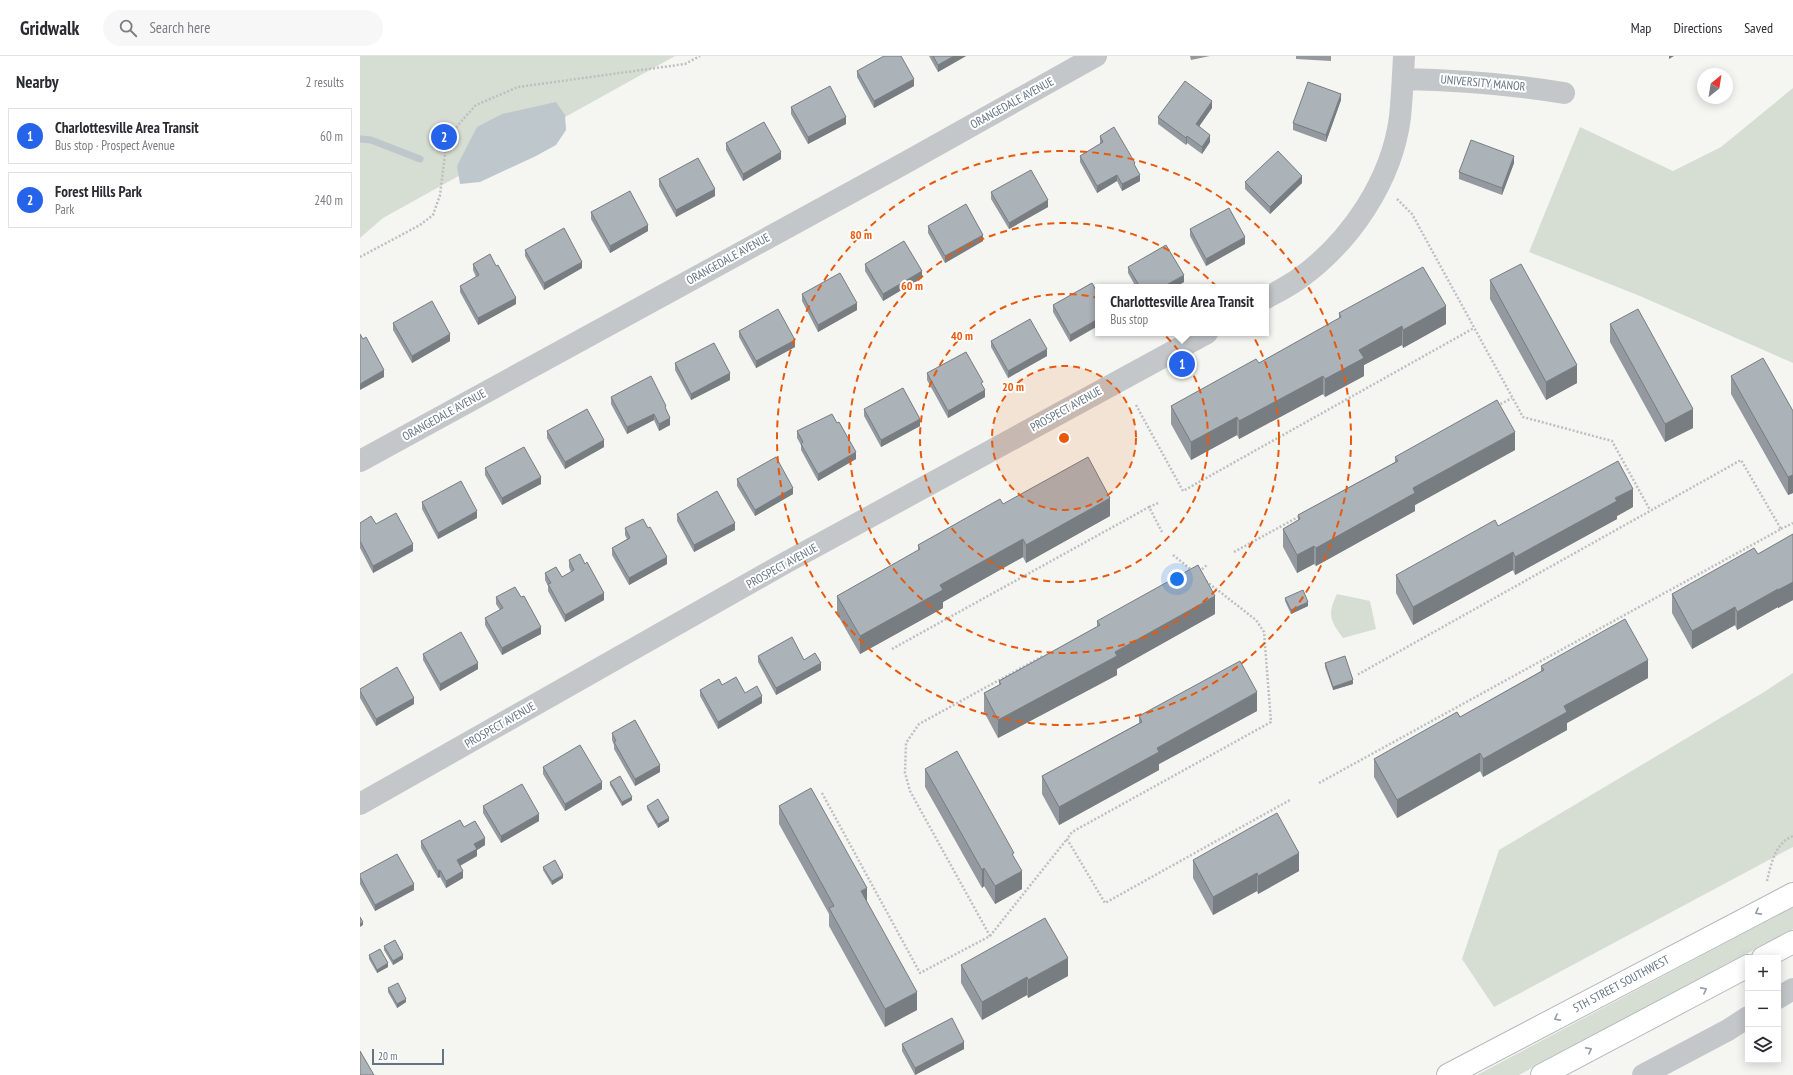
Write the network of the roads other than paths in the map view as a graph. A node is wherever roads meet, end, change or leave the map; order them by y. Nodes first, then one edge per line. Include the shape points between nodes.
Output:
1 (1096, 56) edge
2 (1404, 56) edge
3 (1403, 79) junction
4 (1564, 93) dead end
5 (1269, 296) edge
6 (1202, 336) edge
7 (360, 461) edge
8 (360, 804) edge
9 (1793, 894) edge
10 (1793, 942) edge
11 (1769, 955) edge
12 (1745, 968) edge
13 (1793, 989) edge
14 (1781, 996) edge
15 (1745, 1019) edge
16 (1448, 1075) edge
17 (1542, 1075) edge
18 (1643, 1075) edge

1 - 7 street, ORANGEDALE AVENUE
2 - 3 street
3 - 4 street, UNIVERSITY MANOR via 1451,80
3 - 5 street via 1398,126 1376,191 1355,223 1330,252 1300,278
6 - 8 street, PROSPECT AVENUE via 785,564
9 -> 16 main road, 5TH STREET SOUTHWEST
10 - 11 main road
17 -> 12 main road
13 - 14 street
15 - 18 street

